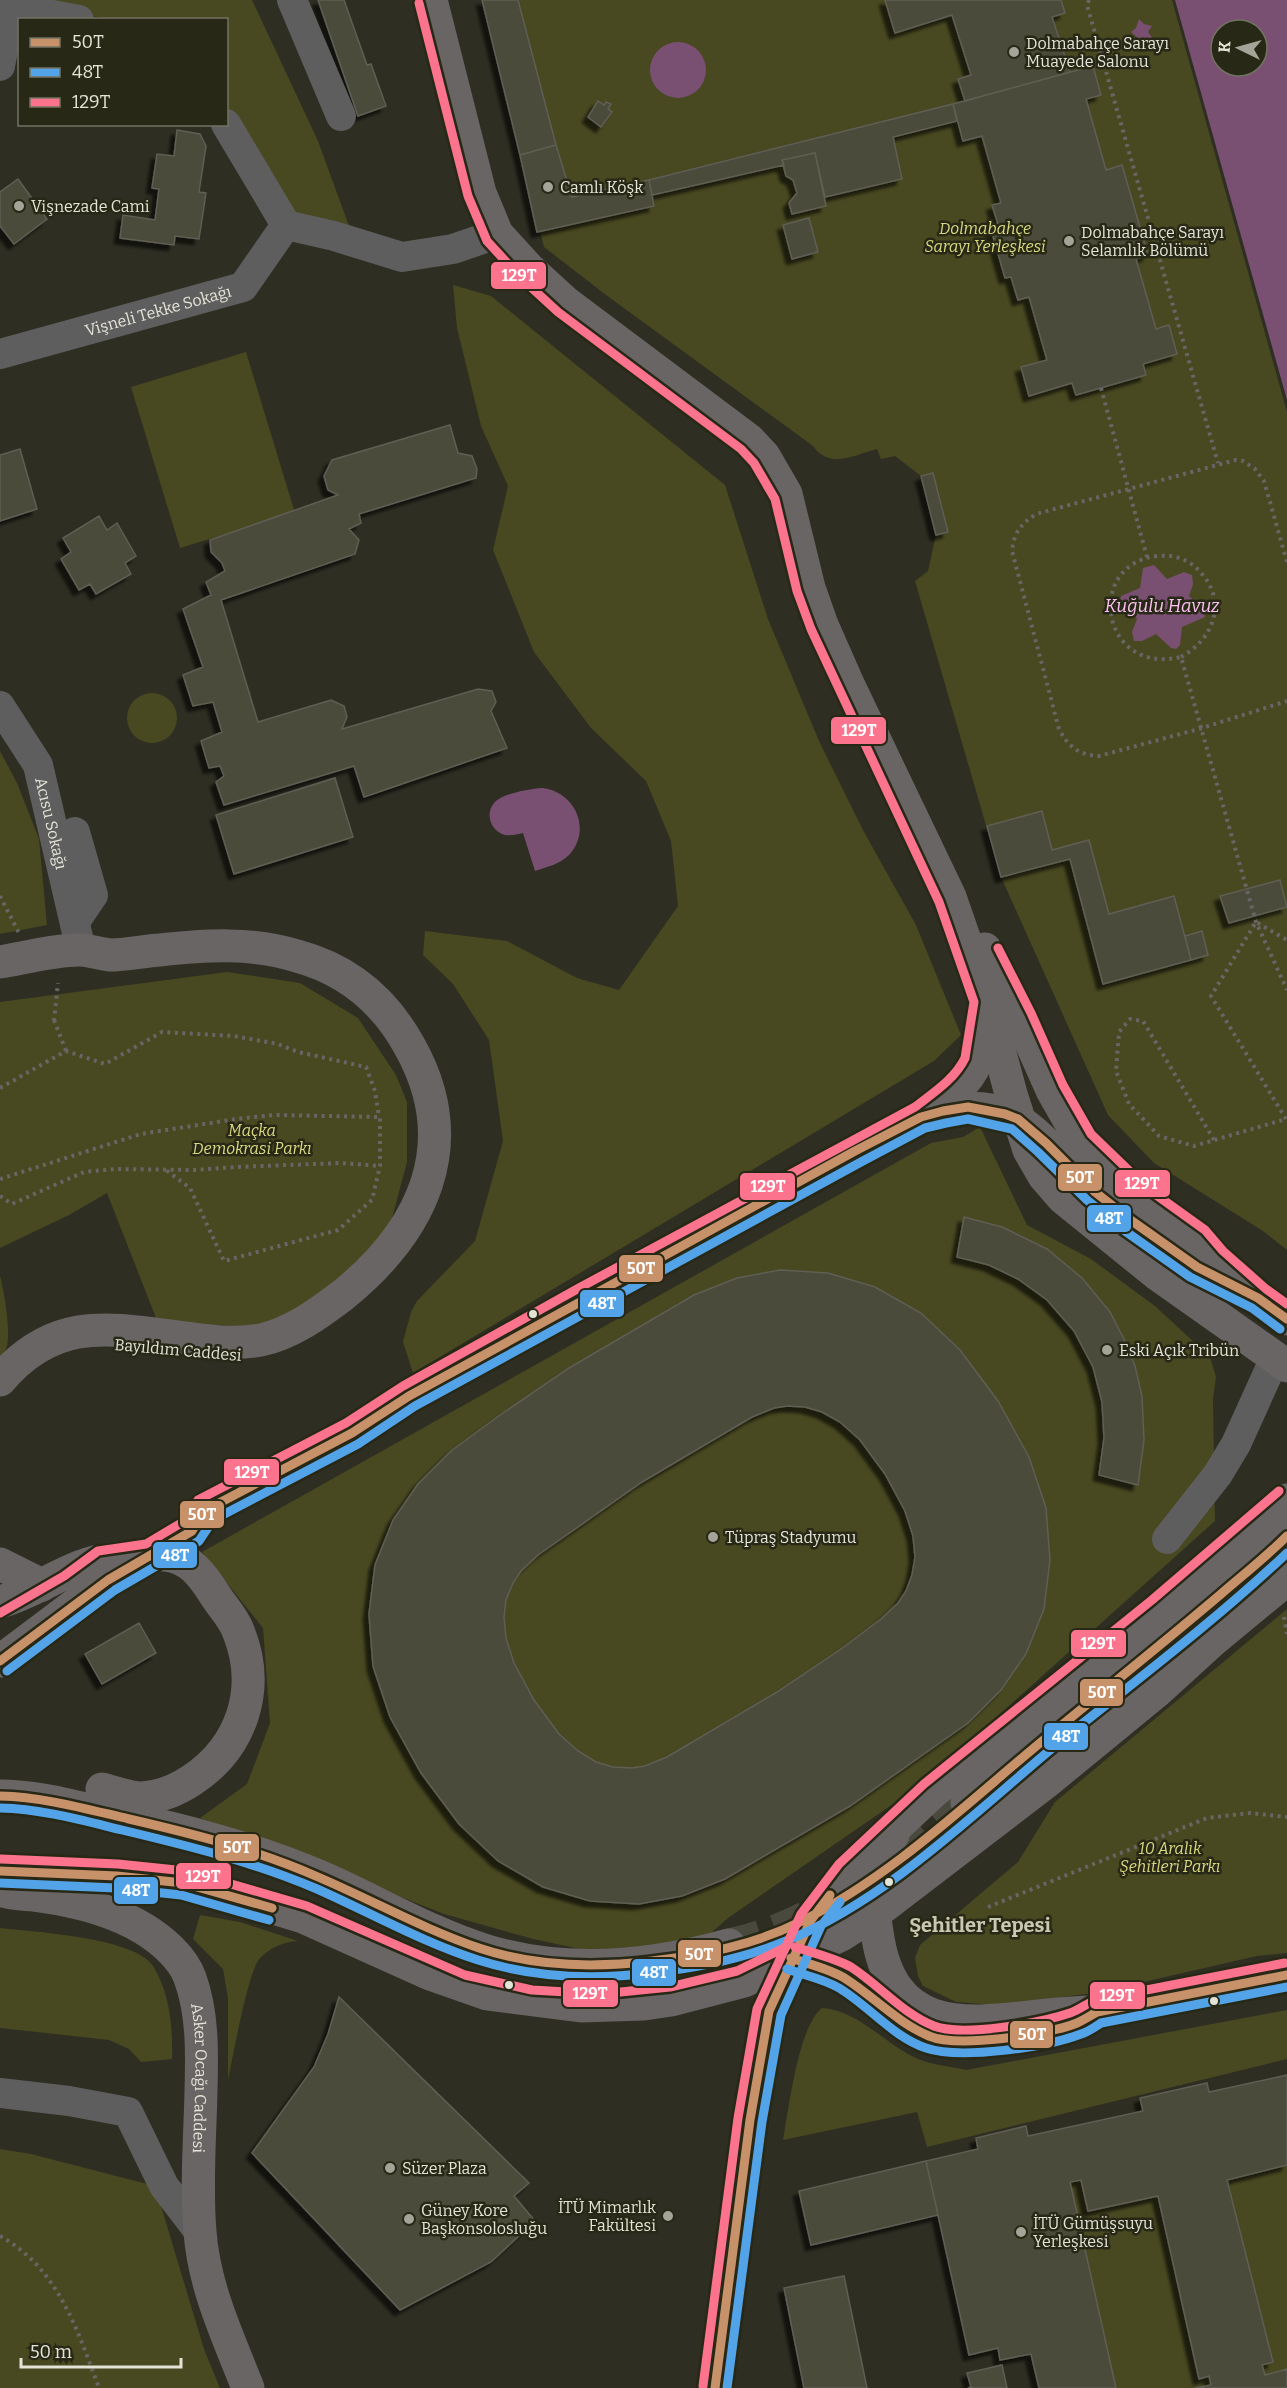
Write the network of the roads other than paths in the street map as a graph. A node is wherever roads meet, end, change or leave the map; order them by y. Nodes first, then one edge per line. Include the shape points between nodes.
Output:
1 (292, 0) edge
2 (431, 0) edge
3 (5, 6) edge
4 (68, 18) edge
5 (0, 66) edge
6 (341, 116) dead end
7 (227, 126) edge
8 (286, 225) junction
9 (497, 234) junction
10 (0, 354) edge
11 (0, 706) edge
12 (950, 897) junction
13 (78, 935) junction
14 (0, 962) edge
15 (986, 1001) junction
16 (921, 1117) junction
17 (1018, 1119) junction
18 (1258, 1298) junction
19 (1287, 1319) edge
20 (1281, 1362) edge
21 (0, 1380) edge
22 (0, 1406) edge
23 (1287, 1500) edge
24 (1287, 1536) edge
25 (1167, 1539) dead end
26 (1287, 1548) edge
27 (150, 1556) junction
28 (103, 1562) junction
29 (0, 1564) edge
30 (1253, 1566) junction
31 (1287, 1579) edge
32 (42, 1585) junction
33 (0, 1602) edge
34 (0, 1627) edge
35 (0, 1661) edge
36 (0, 1779) edge
37 (0, 1796) edge
38 (967, 1803) tunnel mouth
39 (905, 1820) junction
40 (0, 1870) edge
41 (0, 1890) edge
42 (874, 1914) junction
43 (729, 1946) tunnel mouth
44 (791, 1958) junction
45 (1287, 1975) edge
46 (1097, 2012) junction
47 (0, 2093) edge
48 (200, 2233) junction
49 (248, 2388) edge
50 (715, 2388) edge

1 - 6 street
2 - 9 main road via 480,193
3 - 4 street
3 - 5 street
7 - 8 street
8 - 9 street via 402,257 453,249
8 - 10 street, Vişneli Tekke Sokağı via 243,286
9 - 12 main road via 565,302 715,413 764,456 786,494 822,625
11 - 13 street, Acısu Sokağı via 38,765
12 - 15 main road
12 - 18 main road via 994,964 1052,1090 1081,1141 1140,1198 1197,1239
13 - 14 main road, Bayıldım Caddesi via 32,956
13 - 21 main road, Bayıldım Caddesi via 110,955 214,944 271,948 309,959 356,983 382,1004 417,1058 434,1108 435,1149 427,1186 412,1219 384,1257 332,1304 294,1328 237,1343 92,1330 59,1336 37,1346 15,1362
13 - 22 main road, Bayıldım Caddesi via 230,924 288,933 337,952 386,984 423,1027 438,1055 454,1110 451,1150 444,1185 429,1220 407,1254 349,1309 294,1343 236,1358 110,1344 76,1345 34,1368
15 - 16 main road via 977,1062 971,1074
15 - 17 main road
16 - 17 main road via 968,1107
16 - 27 main road via 585,1298 409,1396 352,1433 204,1511 192,1531
17 - 18 main road via 1095,1192 1132,1221 1197,1267
17 - 20 main road via 1029,1150 1063,1198 1157,1274
18 - 19 main road
20 - 25 street via 1218,1474
23 - 39 main road via 1160,1609 932,1793
24 - 30 main road
26 - 30 main road
27 - 28 main road
27 - 35 main road via 108,1580
27 - 36 main road via 180,1558 204,1576 239,1632 249,1688 231,1744 210,1768 182,1787 159,1796 139,1798 95,1788
28 - 32 main road via 82,1566
28 - 34 main road via 71,1586
29 - 32 main road
30 - 38 main road
31 - 42 main road via 1044,1783
32 - 33 main road
37 - 43 main road via 82,1807 247,1849 320,1876 459,1941 525,1960 557,1966 631,1964
39 - 42 main road via 890,1839 875,1879
39 - 44 main road via 848,1872 811,1920
40 - 44 main road via 117,1875 183,1884 303,1917 470,1989 558,2004 604,2006 671,2000 744,1981
41 - 48 main road, Asker Ocağı Caddesi via 108,1911 162,1941 190,1976 198,2005 202,2049
42 - 44 main road via 843,1934
42 - 46 main road via 879,1950 890,1978 903,1997 931,2014 964,2022
44 - 46 main road via 844,1977 908,2025 930,2037 953,2042 1053,2030
44 - 50 main road via 769,2010 750,2120
45 - 46 main road
47 - 48 street via 128,2112 164,2186
48 - 49 main road, Asker Ocağı Caddesi via 210,2290

